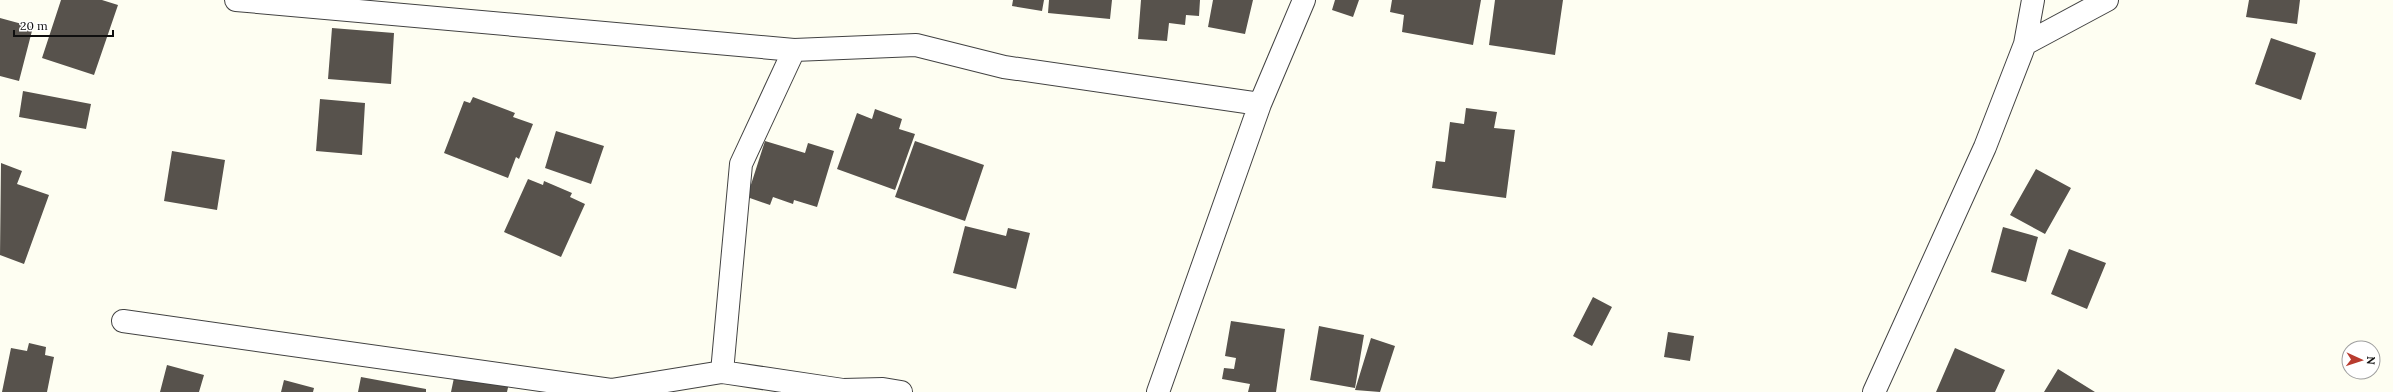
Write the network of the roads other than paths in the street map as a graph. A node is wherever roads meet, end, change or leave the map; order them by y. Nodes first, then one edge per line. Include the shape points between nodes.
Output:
1 (236, 0) edge
2 (1304, 0) edge
3 (2033, 0) edge
4 (2107, 0) edge
5 (2025, 44) junction
6 (794, 50) junction
7 (1260, 104) junction
8 (123, 321) dead end
9 (722, 372) junction
10 (901, 392) edge
11 (1158, 392) edge
12 (1874, 392) edge

1 - 6 street
2 - 7 street
3 - 5 street
4 - 5 street
5 - 12 street via 1985,147
6 - 7 street via 916,45 1004,67
6 - 9 street via 741,164
7 - 11 street
8 - 9 street via 611,390
9 - 10 street via 843,390 883,389

